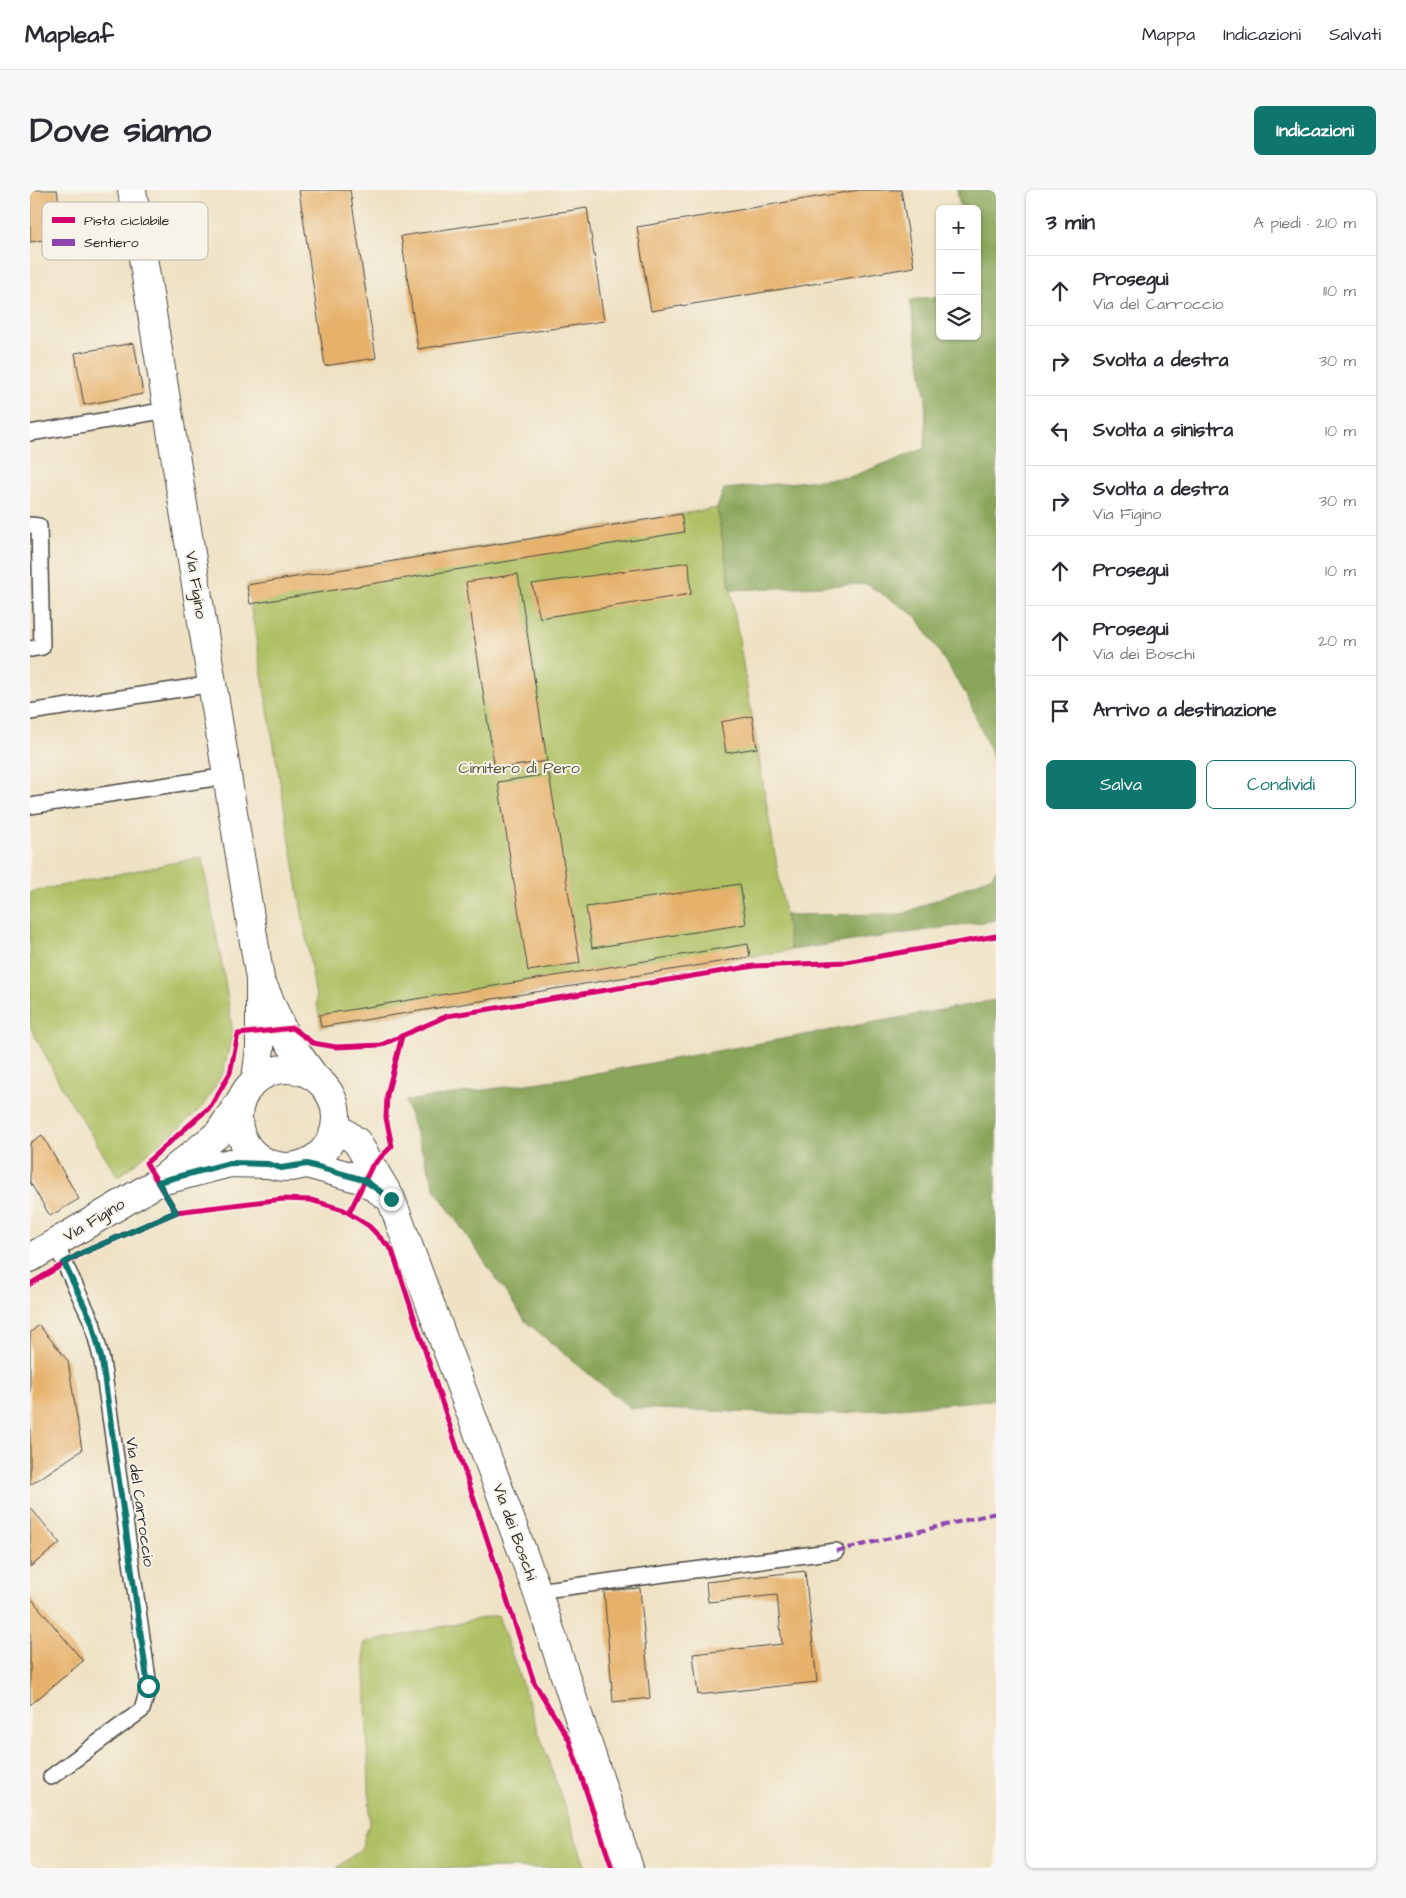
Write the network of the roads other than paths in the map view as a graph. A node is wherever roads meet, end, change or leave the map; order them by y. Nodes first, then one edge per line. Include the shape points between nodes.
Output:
1 (143, 260) edge
2 (168, 410) junction
3 (30, 433) edge
4 (30, 524) edge
5 (30, 649) edge
6 (213, 684) junction
7 (30, 712) edge
8 (228, 776) junction
9 (30, 806) edge
10 (260, 979) junction
11 (314, 1076) junction
12 (249, 1090) junction
13 (336, 1126) junction
14 (268, 1164) junction
15 (307, 1164) junction
16 (158, 1182) junction
17 (391, 1199) junction
18 (55, 1243) junction
19 (30, 1258) edge
20 (836, 1551) dead end
21 (537, 1591) junction
22 (51, 1777) dead end
23 (629, 1868) edge

1 - 2 street, Via Figino
2 - 3 lane
2 - 6 street, Via Figino
4 - 5 lane via 39,526 42,647
6 - 7 lane
6 - 8 street, Via Figino
8 - 9 lane
8 - 10 street, Via Figino
10 - 11 street, Via Figino via 286,1038
10 - 12 street, Via Figino via 260,1048
11 - 12 street via 297,1070 270,1072
11 - 13 street via 333,1098
12 - 14 street via 238,1118 240,1135 253,1154
12 - 16 street, Via Figino via 218,1134
13 - 15 street via 328,1147
13 - 17 street, Via dei Boschi via 357,1142
14 - 15 street via 281,1168
14 - 16 street, Via Figino via 230,1163
15 - 17 street via 364,1180
16 - 18 street, Via Figino
17 - 21 street, Via dei Boschi
18 - 19 street, Via Figino
18 - 22 lane, Via del Carroccio via 92,1322 102,1361 148,1686 142,1710
20 - 21 lane
21 - 23 street, Via dei Boschi

